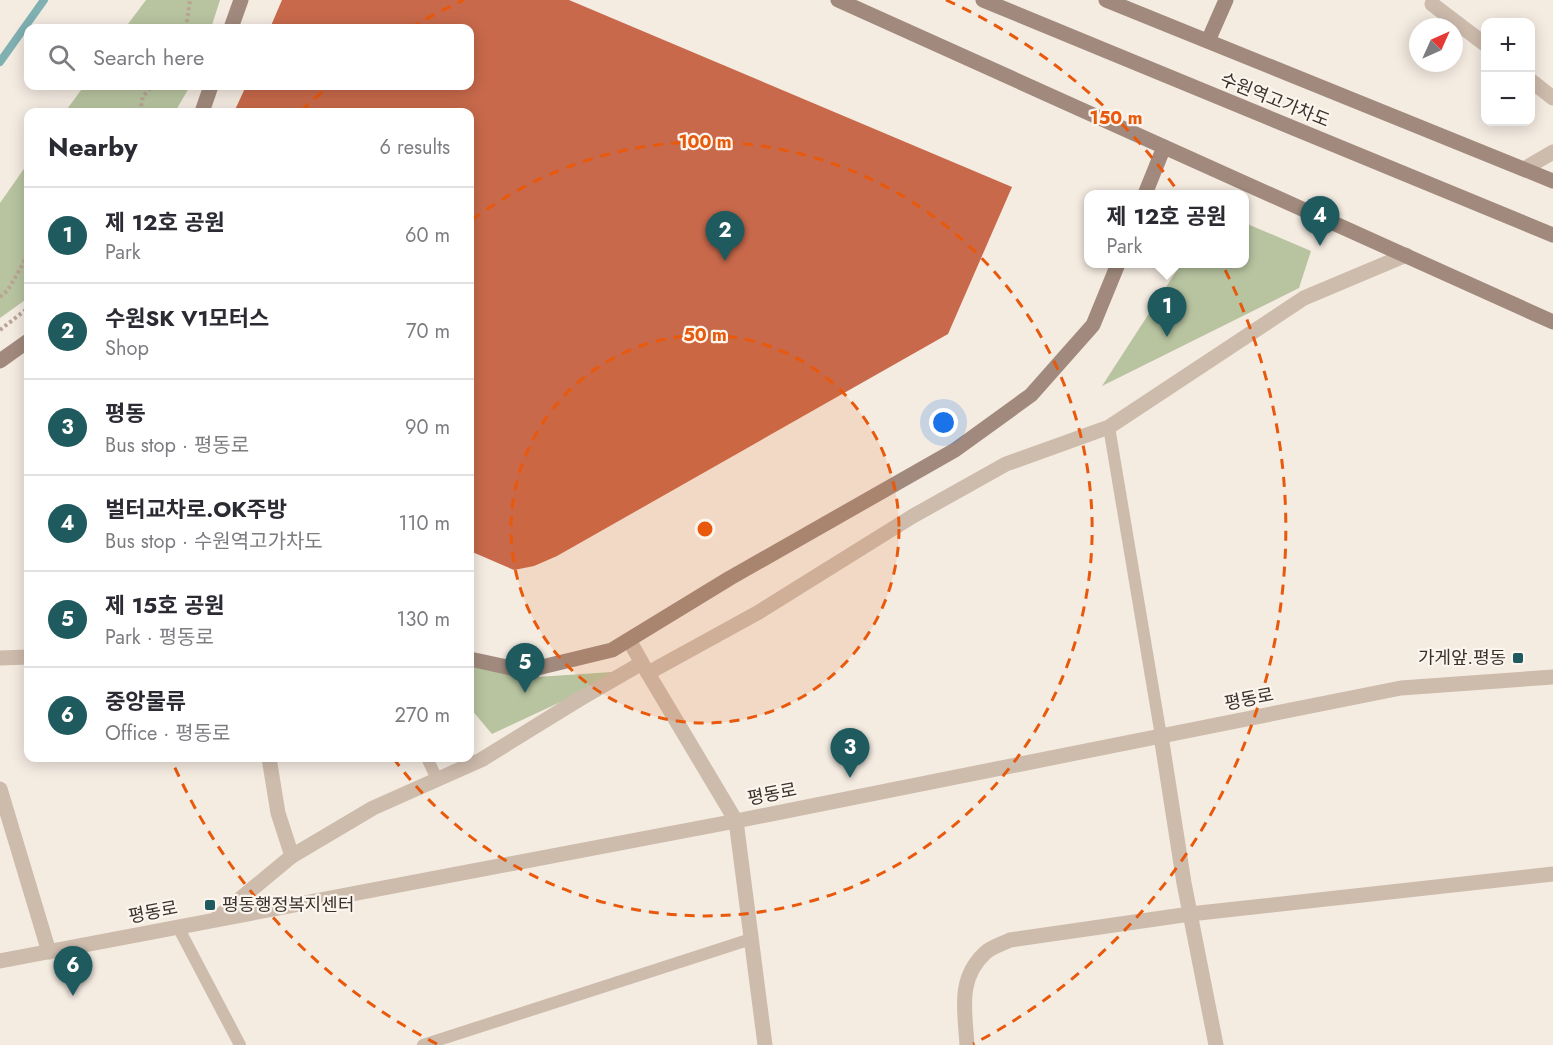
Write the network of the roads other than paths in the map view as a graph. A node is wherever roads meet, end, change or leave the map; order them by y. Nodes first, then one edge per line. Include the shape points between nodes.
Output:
1 (241, 0) edge
2 (838, 0) edge
3 (983, 0) edge
4 (1106, 0) edge
5 (1226, 0) edge
6 (1432, 4) dead end
7 (232, 24) edge
8 (1208, 41) junction
9 (1481, 42) edge
10 (1535, 84) edge
11 (210, 90) edge
12 (1553, 98) edge
13 (203, 108) edge
14 (1164, 147) junction
15 (1553, 153) edge
16 (1524, 169) junction
17 (1553, 181) edge
18 (1147, 190) edge
19 (1553, 235) edge
20 (1406, 255) junction
21 (1116, 268) edge
22 (1553, 322) edge
23 (24, 344) edge
24 (0, 361) edge
25 (1109, 427) junction
26 (629, 640) junction
27 (24, 657) edge
28 (0, 658) edge
29 (474, 660) edge
30 (645, 668) junction
31 (1553, 677) edge
32 (1161, 736) junction
33 (270, 762) edge
34 (429, 762) edge
35 (437, 779) junction
36 (0, 789) edge
37 (736, 821) junction
38 (292, 856) junction
39 (1553, 874) edge
40 (1190, 914) junction
41 (214, 920) junction
42 (178, 927) junction
43 (751, 939) junction
44 (49, 952) junction
45 (0, 961) edge
46 (240, 1045) edge
47 (423, 1045) edge
48 (765, 1045) edge
49 (967, 1045) edge
50 (1216, 1045) edge

1 - 7 main road
2 - 14 main road
3 - 19 main road, 수원역고가차도, bridge
4 - 8 main road
5 - 8 main road
6 - 9 street
8 - 16 main road
10 - 12 street
11 - 13 main road
14 - 18 main road
14 - 20 main road
15 - 16 street
16 - 17 main road
20 - 22 main road
20 - 25 street via 1304,297
21 - 26 main road via 1093,324 1031,395 955,450
23 - 24 main road
25 - 30 street via 1006,464 913,516 759,612
25 - 32 lane
26 - 29 main road via 612,650 525,671
26 - 30 street
27 - 28 street
30 - 35 street via 578,700 481,760
30 - 37 street
31 - 32 street, 평동로 via 1401,688
32 - 37 street, 평동로
32 - 40 street
33 - 38 street via 278,813
34 - 35 lane
35 - 38 street via 373,808
36 - 44 street
37 - 41 street, 평동로
37 - 43 street
38 - 41 street
39 - 40 street
40 - 49 street via 1010,940 986,951 973,967 963,991
40 - 50 street
41 - 42 street, 평동로
42 - 44 street, 평동로
42 - 46 lane
43 - 47 lane
43 - 48 street
44 - 45 street, 평동로

